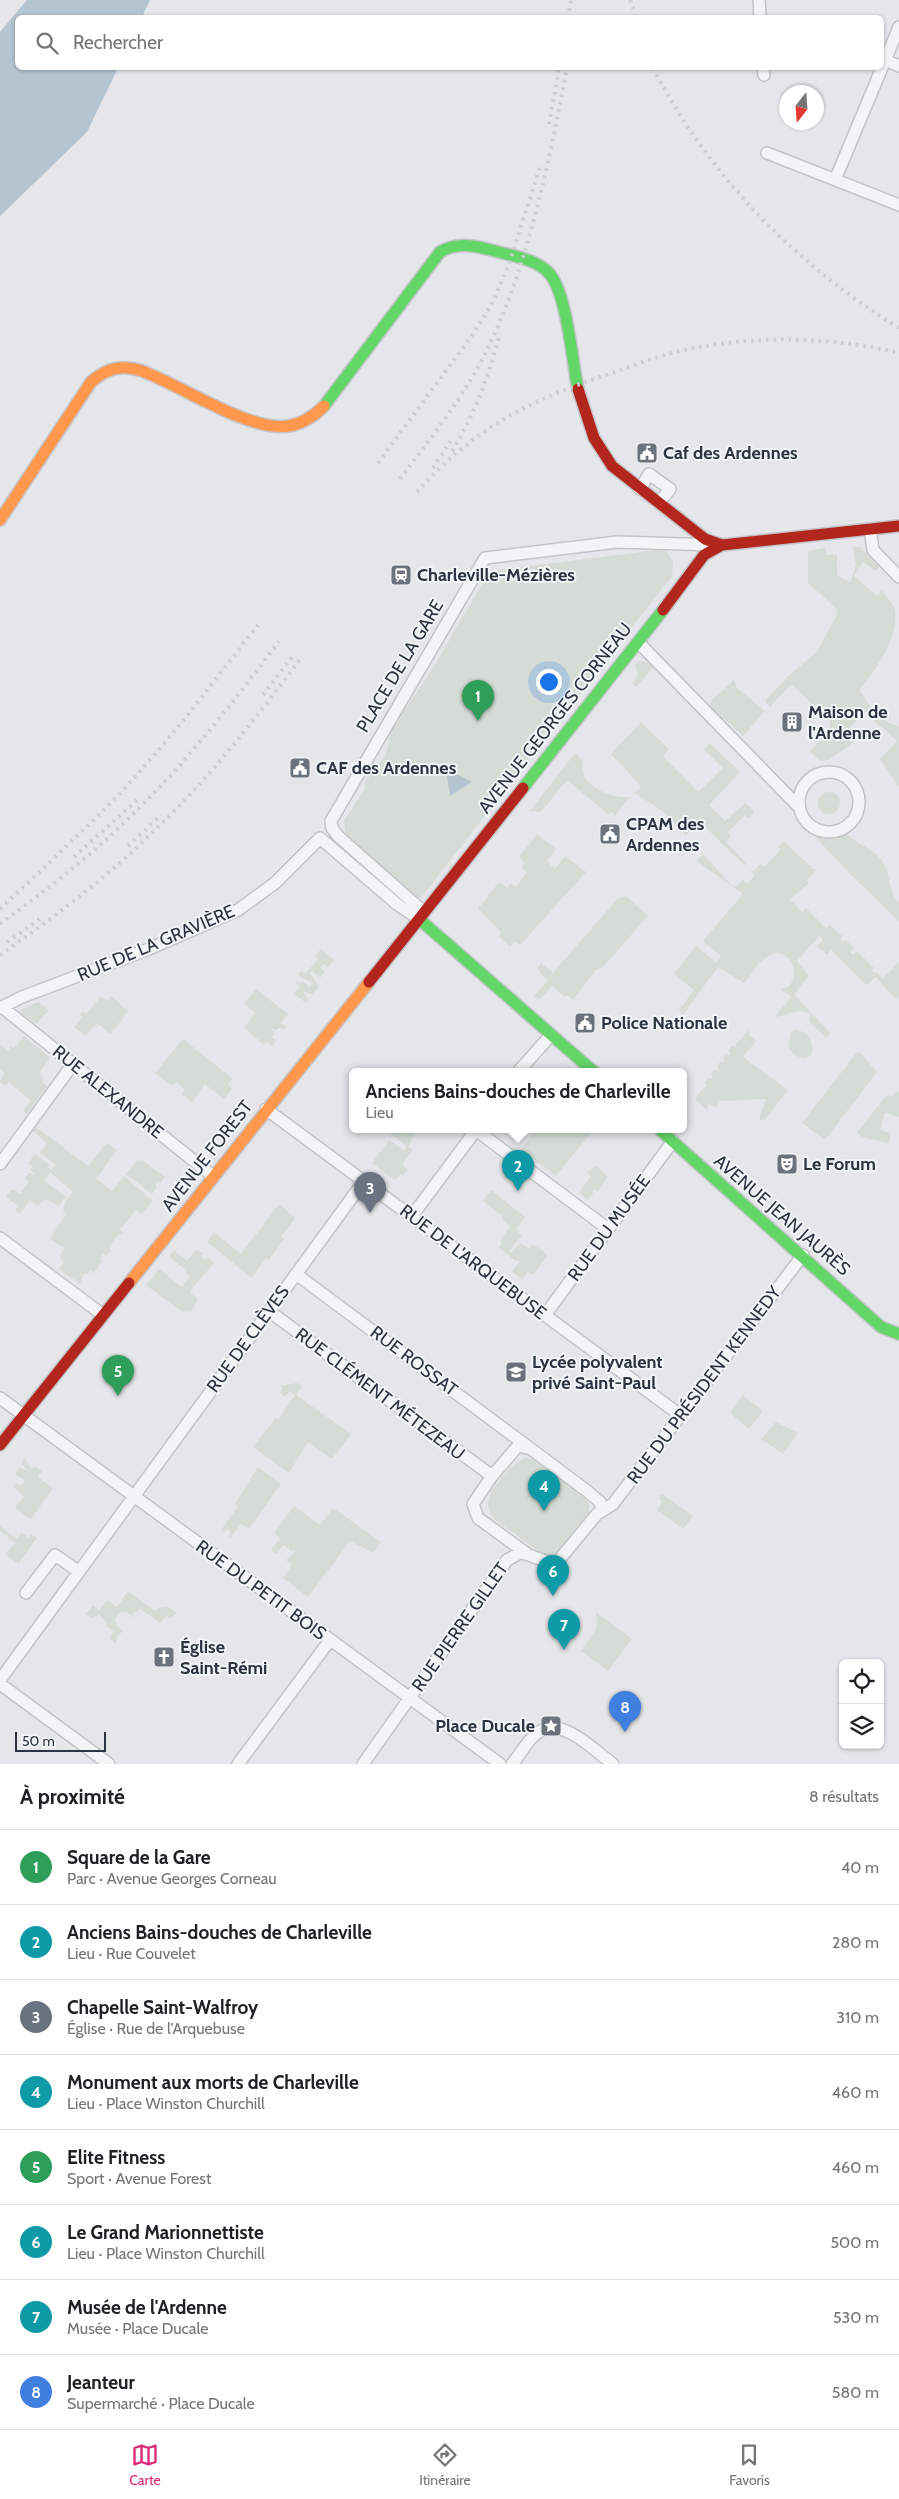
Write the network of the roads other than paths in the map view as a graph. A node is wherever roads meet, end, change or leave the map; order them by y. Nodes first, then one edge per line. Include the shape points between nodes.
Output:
1 (759, 0) edge
2 (760, 15) edge
3 (899, 27) edge
4 (884, 60) joint
5 (899, 66) edge
6 (880, 70) edge
7 (767, 153) dead end
8 (835, 180) junction
9 (899, 205) edge
10 (640, 489) junction
11 (658, 503) junction
12 (0, 520) edge
13 (899, 526) edge
14 (870, 529) junction
15 (722, 545) junction
16 (899, 576) edge
17 (638, 642) junction
18 (802, 787) junction
19 (783, 789) junction
20 (799, 807) junction
21 (422, 916) junction
22 (1, 1008) edge
23 (551, 1035) junction
24 (73, 1064) junction
25 (522, 1068) edge
26 (589, 1068) edge
27 (266, 1109) junction
28 (474, 1133) edge
29 (480, 1133) edge
30 (664, 1133) edge
31 (673, 1141) junction
32 (0, 1164) edge
33 (214, 1177) junction
34 (364, 1181) junction
35 (412, 1216) junction
36 (608, 1229) junction
37 (0, 1238) edge
38 (803, 1255) junction
39 (296, 1274) junction
40 (269, 1311) junction
41 (103, 1315) junction
42 (545, 1315) junction
43 (899, 1334) edge
44 (0, 1398) edge
45 (680, 1415) junction
46 (23, 1416) junction
47 (0, 1445) edge
48 (531, 1449) junction
49 (492, 1476) junction
50 (132, 1496) junction
51 (602, 1510) junction
52 (526, 1553) junction
53 (78, 1571) junction
54 (26, 1593) dead end
55 (330, 1640) junction
56 (0, 1680) edge
57 (0, 1684) edge
58 (410, 1698) junction
59 (110, 1764) edge
60 (238, 1764) edge
61 (362, 1764) edge
62 (500, 1764) edge
63 (512, 1764) edge
64 (612, 1764) edge

1 - 2 street
3 - 4 street
4 - 5 street
6 - 8 street
7 - 8 street
8 - 9 street
10 - 11 street
10 - 11 street via 649,474 670,489
10 - 12 street via 612,466 592,435 582,408 566,321 553,278 528,261 479,247 456,245 440,252 319,413 302,423 286,427 262,425 131,366 112,367 101,373 91,382
11 - 15 street via 705,539
13 - 14 street
14 - 15 street
14 - 16 street via 873,550
15 - 17 street, AVENUE GEORGES CORNEAU via 702,557
15 - 21 street, PLACE DE LA GARE via 617,542 485,558 331,820 338,836
17 - 19 street
17 - 21 street, AVENUE GEORGES CORNEAU
18 - 19 street
18 - 20 street
18 - 20 street via 817,774 837,772 853,783 858,792 858,812 846,828 830,833 821,832 806,822
19 - 20 street
21 - 22 street, RUE DE LA GRAVIÈRE via 398,905 320,838 291,870 238,910
21 - 23 street
21 - 27 street, AVENUE FOREST
22 - 24 street, RUE ALEXANDRE
23 - 25 street
23 - 26 street
24 - 32 street
24 - 33 street, RUE ALEXANDRE
27 - 33 street, AVENUE FOREST
27 - 34 street, RUE DE L'ARQUEBUSE
28 - 35 street
29 - 36 street
30 - 31 street, AVENUE JEAN JAURÈS
31 - 36 street, RUE DU MUSÉE
31 - 38 street, AVENUE JEAN JAURÈS
33 - 41 street, AVENUE FOREST
34 - 35 street, RUE DE L'ARQUEBUSE
34 - 39 street, RUE DE CLÈVES
35 - 42 street, RUE DE L'ARQUEBUSE
36 - 42 street, RUE DU MUSÉE
37 - 41 street
38 - 43 street, AVENUE JEAN JAURÈS via 882,1327
38 - 45 street, RUE DU PRÉSIDENT KENNEDY
39 - 40 street, RUE DE CLÈVES
39 - 48 street, RUE ROSSAT
40 - 49 street, RUE CLÉMENT MÉTEZEAU
40 - 50 street, RUE DE CLÈVES
41 - 46 street, AVENUE FOREST
42 - 45 street, RUE DE L'ARQUEBUSE
44 - 46 street, RUE DU PETIT BOIS
45 - 51 street, RUE DU PRÉSIDENT KENNEDY via 612,1504
46 - 47 street, AVENUE FOREST
46 - 50 street, RUE DU PETIT BOIS
48 - 49 street, RUE DU PRÉSIDENT KENNEDY via 518,1446
48 - 51 street, RUE ROSSAT via 596,1498
49 - 52 street, RUE DU PRÉSIDENT KENNEDY via 473,1504 476,1515
50 - 53 street, RUE DE CLÈVES
50 - 55 street, RUE DU PETIT BOIS
51 - 52 street, RUE DU PRÉSIDENT KENNEDY via 559,1560 548,1562
52 - 58 street, RUE PIERRE GILLET via 511,1556
53 - 54 street via 55,1555
53 - 56 street, RUE DE CLÈVES
55 - 58 street, RUE DU PETIT BOIS
55 - 60 street
57 - 59 street
58 - 61 street, RUE PIERRE GILLET
58 - 62 street, RUE DU PETIT BOIS
63 - 64 street via 536,1734 549,1727 563,1728

